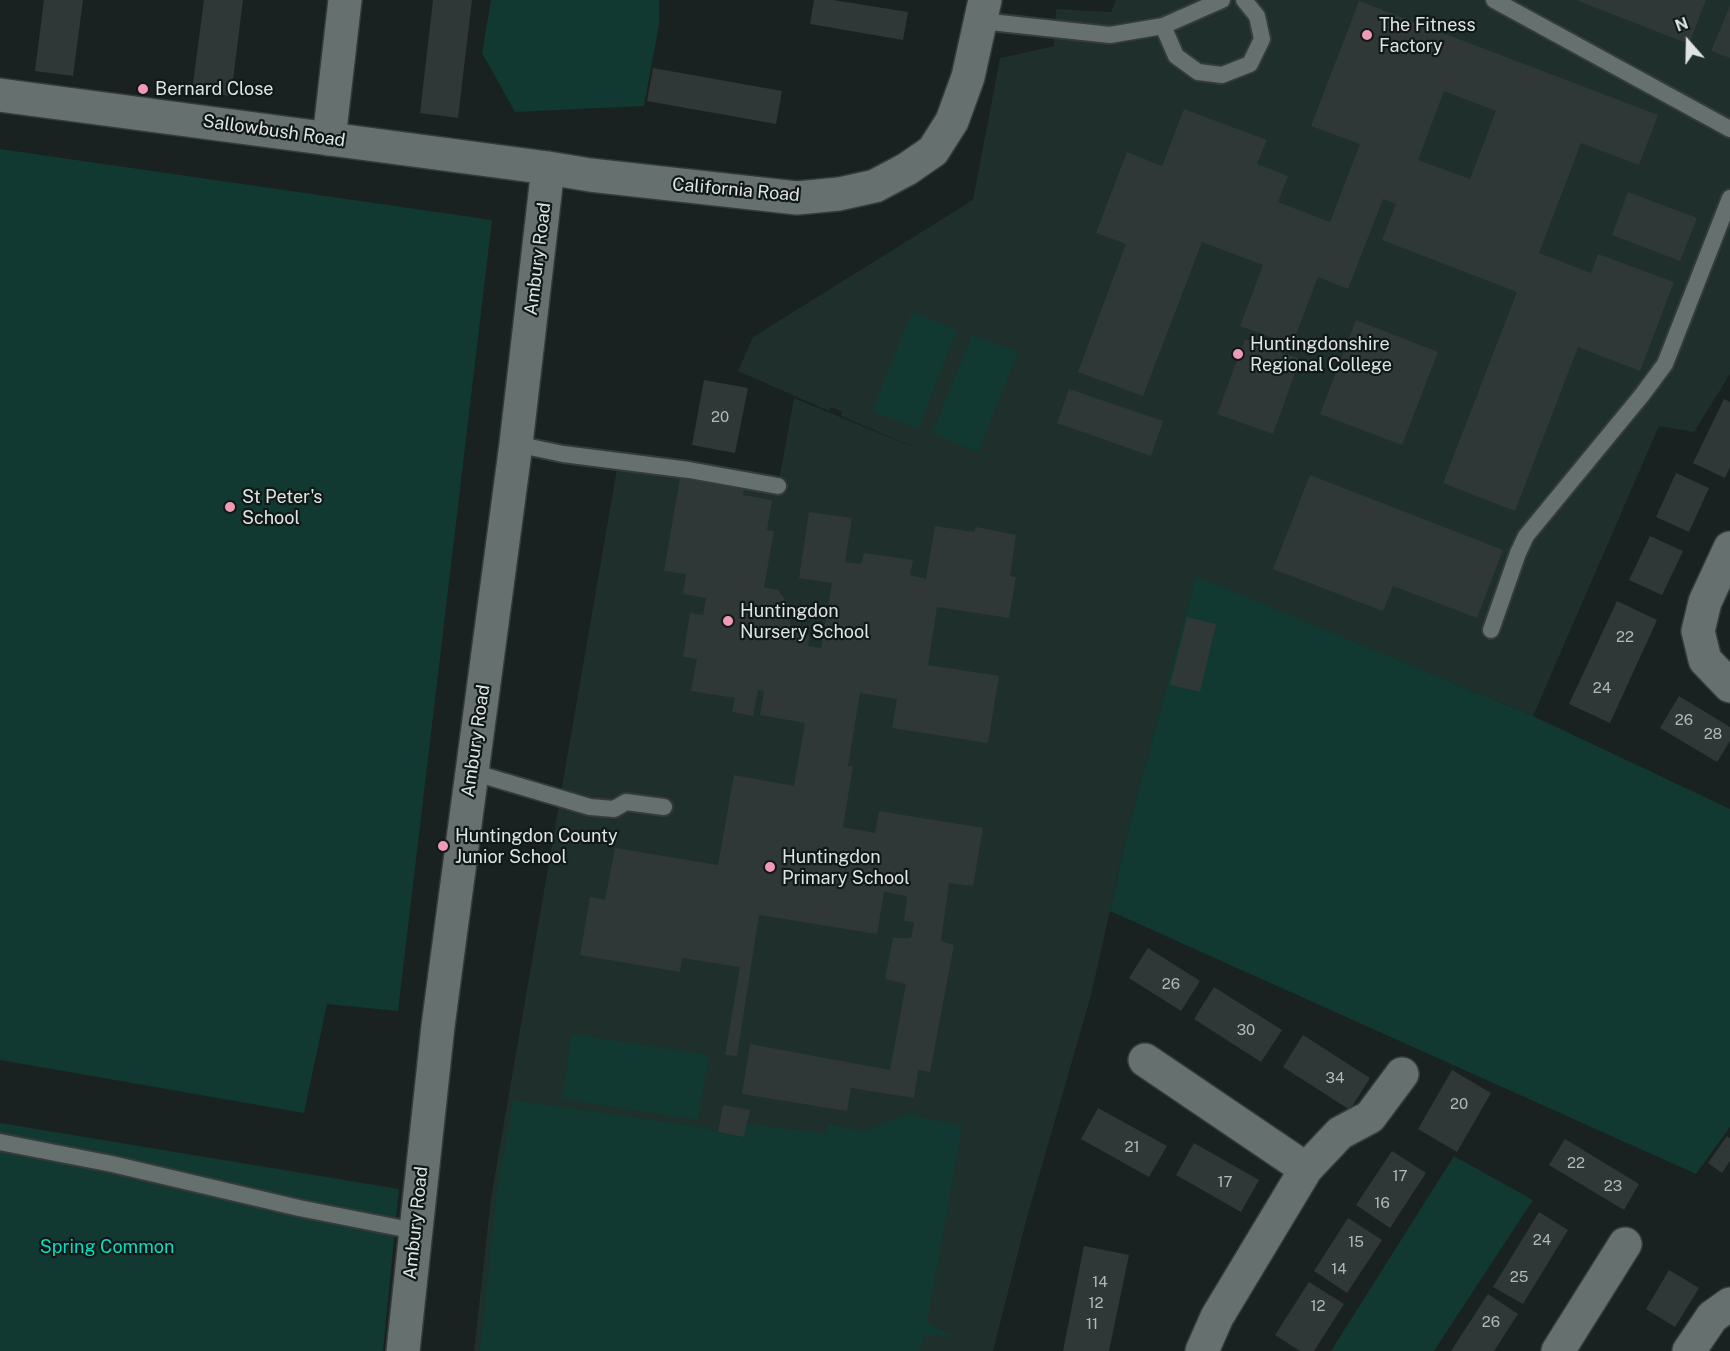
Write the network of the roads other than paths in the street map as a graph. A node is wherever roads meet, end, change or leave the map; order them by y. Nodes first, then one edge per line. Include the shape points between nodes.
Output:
1 (345, 0) edge
2 (1222, 0) edge
3 (1244, 0) edge
4 (1494, 0) edge
5 (983, 10) edge
6 (1163, 26) junction
7 (0, 95) edge
8 (1730, 129) edge
9 (329, 139) junction
10 (548, 168) junction
11 (1730, 198) edge
12 (516, 444) junction
13 (778, 486) dead end
14 (1730, 548) edge
15 (1491, 630) dead end
16 (1730, 686) edge
17 (472, 772) junction
18 (664, 807) dead end
19 (1145, 1060) dead end
20 (1402, 1074) dead end
21 (0, 1142) edge
22 (1306, 1169) junction
23 (415, 1231) junction
24 (1625, 1244) dead end
25 (1730, 1304) edge
26 (403, 1351) edge
27 (1202, 1351) edge
28 (1558, 1351) edge
29 (1689, 1351) edge

1 - 9 street
2 - 6 lane
3 - 6 lane via 1257,16 1262,39 1250,64 1222,75 1198,72 1176,56
4 - 8 lane
5 - 6 lane via 1110,35
5 - 10 street, California Road via 968,77 952,121 933,151 875,186 839,195 797,198
7 - 9 street, Sallowbush Road
9 - 10 street, Sallowbush Road
10 - 12 street, Ambury Road
11 - 15 lane via 1665,364 1526,536
12 - 13 lane
12 - 17 street, Ambury Road
14 - 16 street via 1705,602 1698,631 1705,660
17 - 18 lane via 590,807 614,809 626,802
17 - 23 street, Ambury Road
19 - 22 street
20 - 22 street via 1370,1118 1341,1132
21 - 23 lane
22 - 27 street via 1217,1317
23 - 26 street, Ambury Road
24 - 28 street
25 - 29 street via 1712,1317

